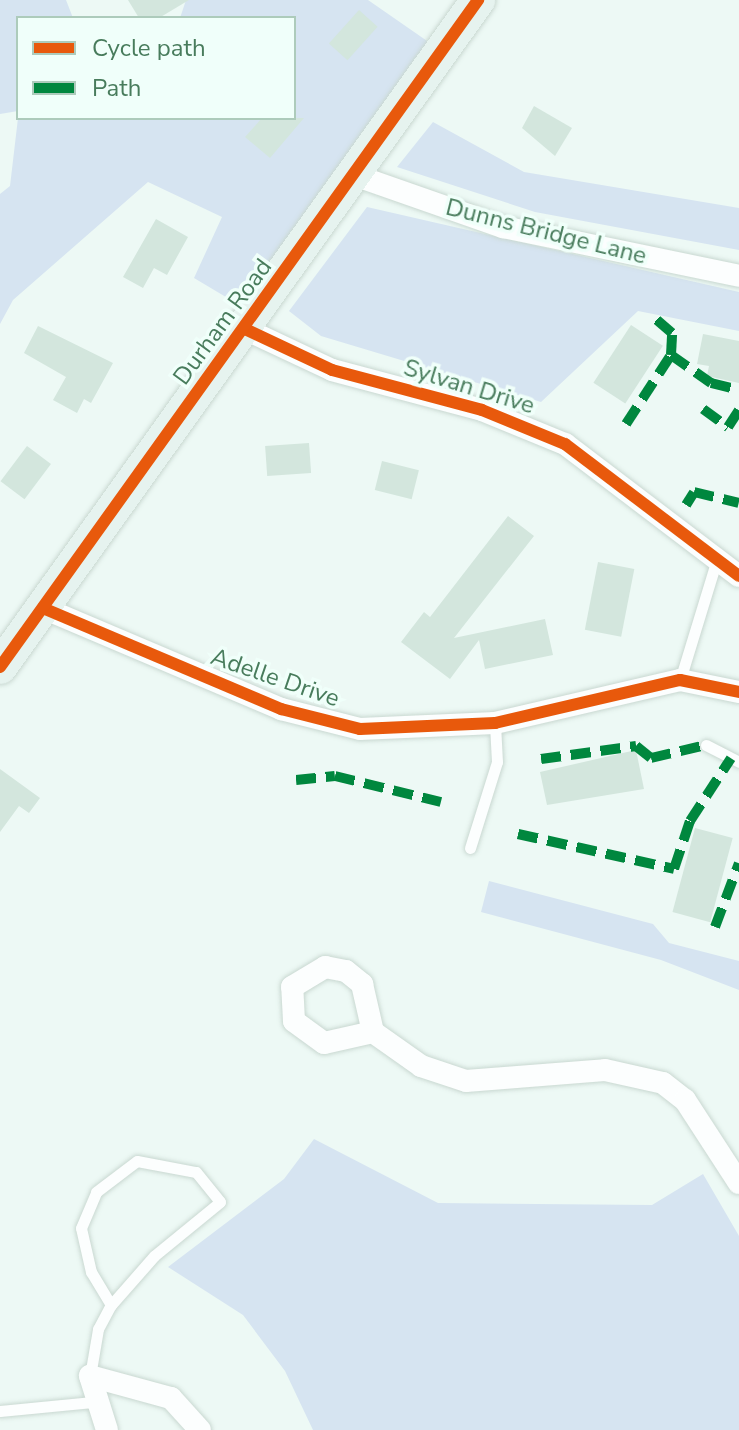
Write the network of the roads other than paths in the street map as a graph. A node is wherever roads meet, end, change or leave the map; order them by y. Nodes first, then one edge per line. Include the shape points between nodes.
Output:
1 (478, 0) edge
2 (357, 176) junction
3 (739, 276) edge
4 (245, 329) junction
5 (716, 562) junction
6 (739, 576) edge
7 (43, 608) junction
8 (0, 667) edge
9 (680, 680) junction
10 (739, 692) edge
11 (495, 723) junction
12 (706, 745) dead end
13 (739, 762) edge
14 (470, 848) dead end
15 (373, 1032) dead end
16 (739, 1183) edge
17 (111, 1305) junction
18 (90, 1376) junction
19 (93, 1402) junction
20 (0, 1411) edge
21 (107, 1430) edge
22 (200, 1430) edge

1 - 2 main road, Durham Road
2 - 3 street, Dunns Bridge Lane via 503,227
2 - 4 main road, Durham Road
4 - 5 street, Sylvan Drive via 332,370 482,410 565,444
4 - 7 main road, Durham Road
5 - 6 street, Sylvan Drive
5 - 9 lane
7 - 8 main road, Durham Road
7 - 11 street, Adelle Drive via 318,721 402,732
9 - 10 street, Adelle Drive
9 - 11 street, Adelle Drive
11 - 14 lane via 497,762
12 - 13 lane
15 - 16 street via 421,1066 466,1081 605,1070 663,1083 685,1100
17 - 17 lane via 154,1256 220,1202 196,1172 137,1161 96,1192 81,1228 84,1249
17 - 18 lane via 98,1329
18 - 19 street
18 - 22 street via 171,1398
19 - 20 lane
19 - 21 street

